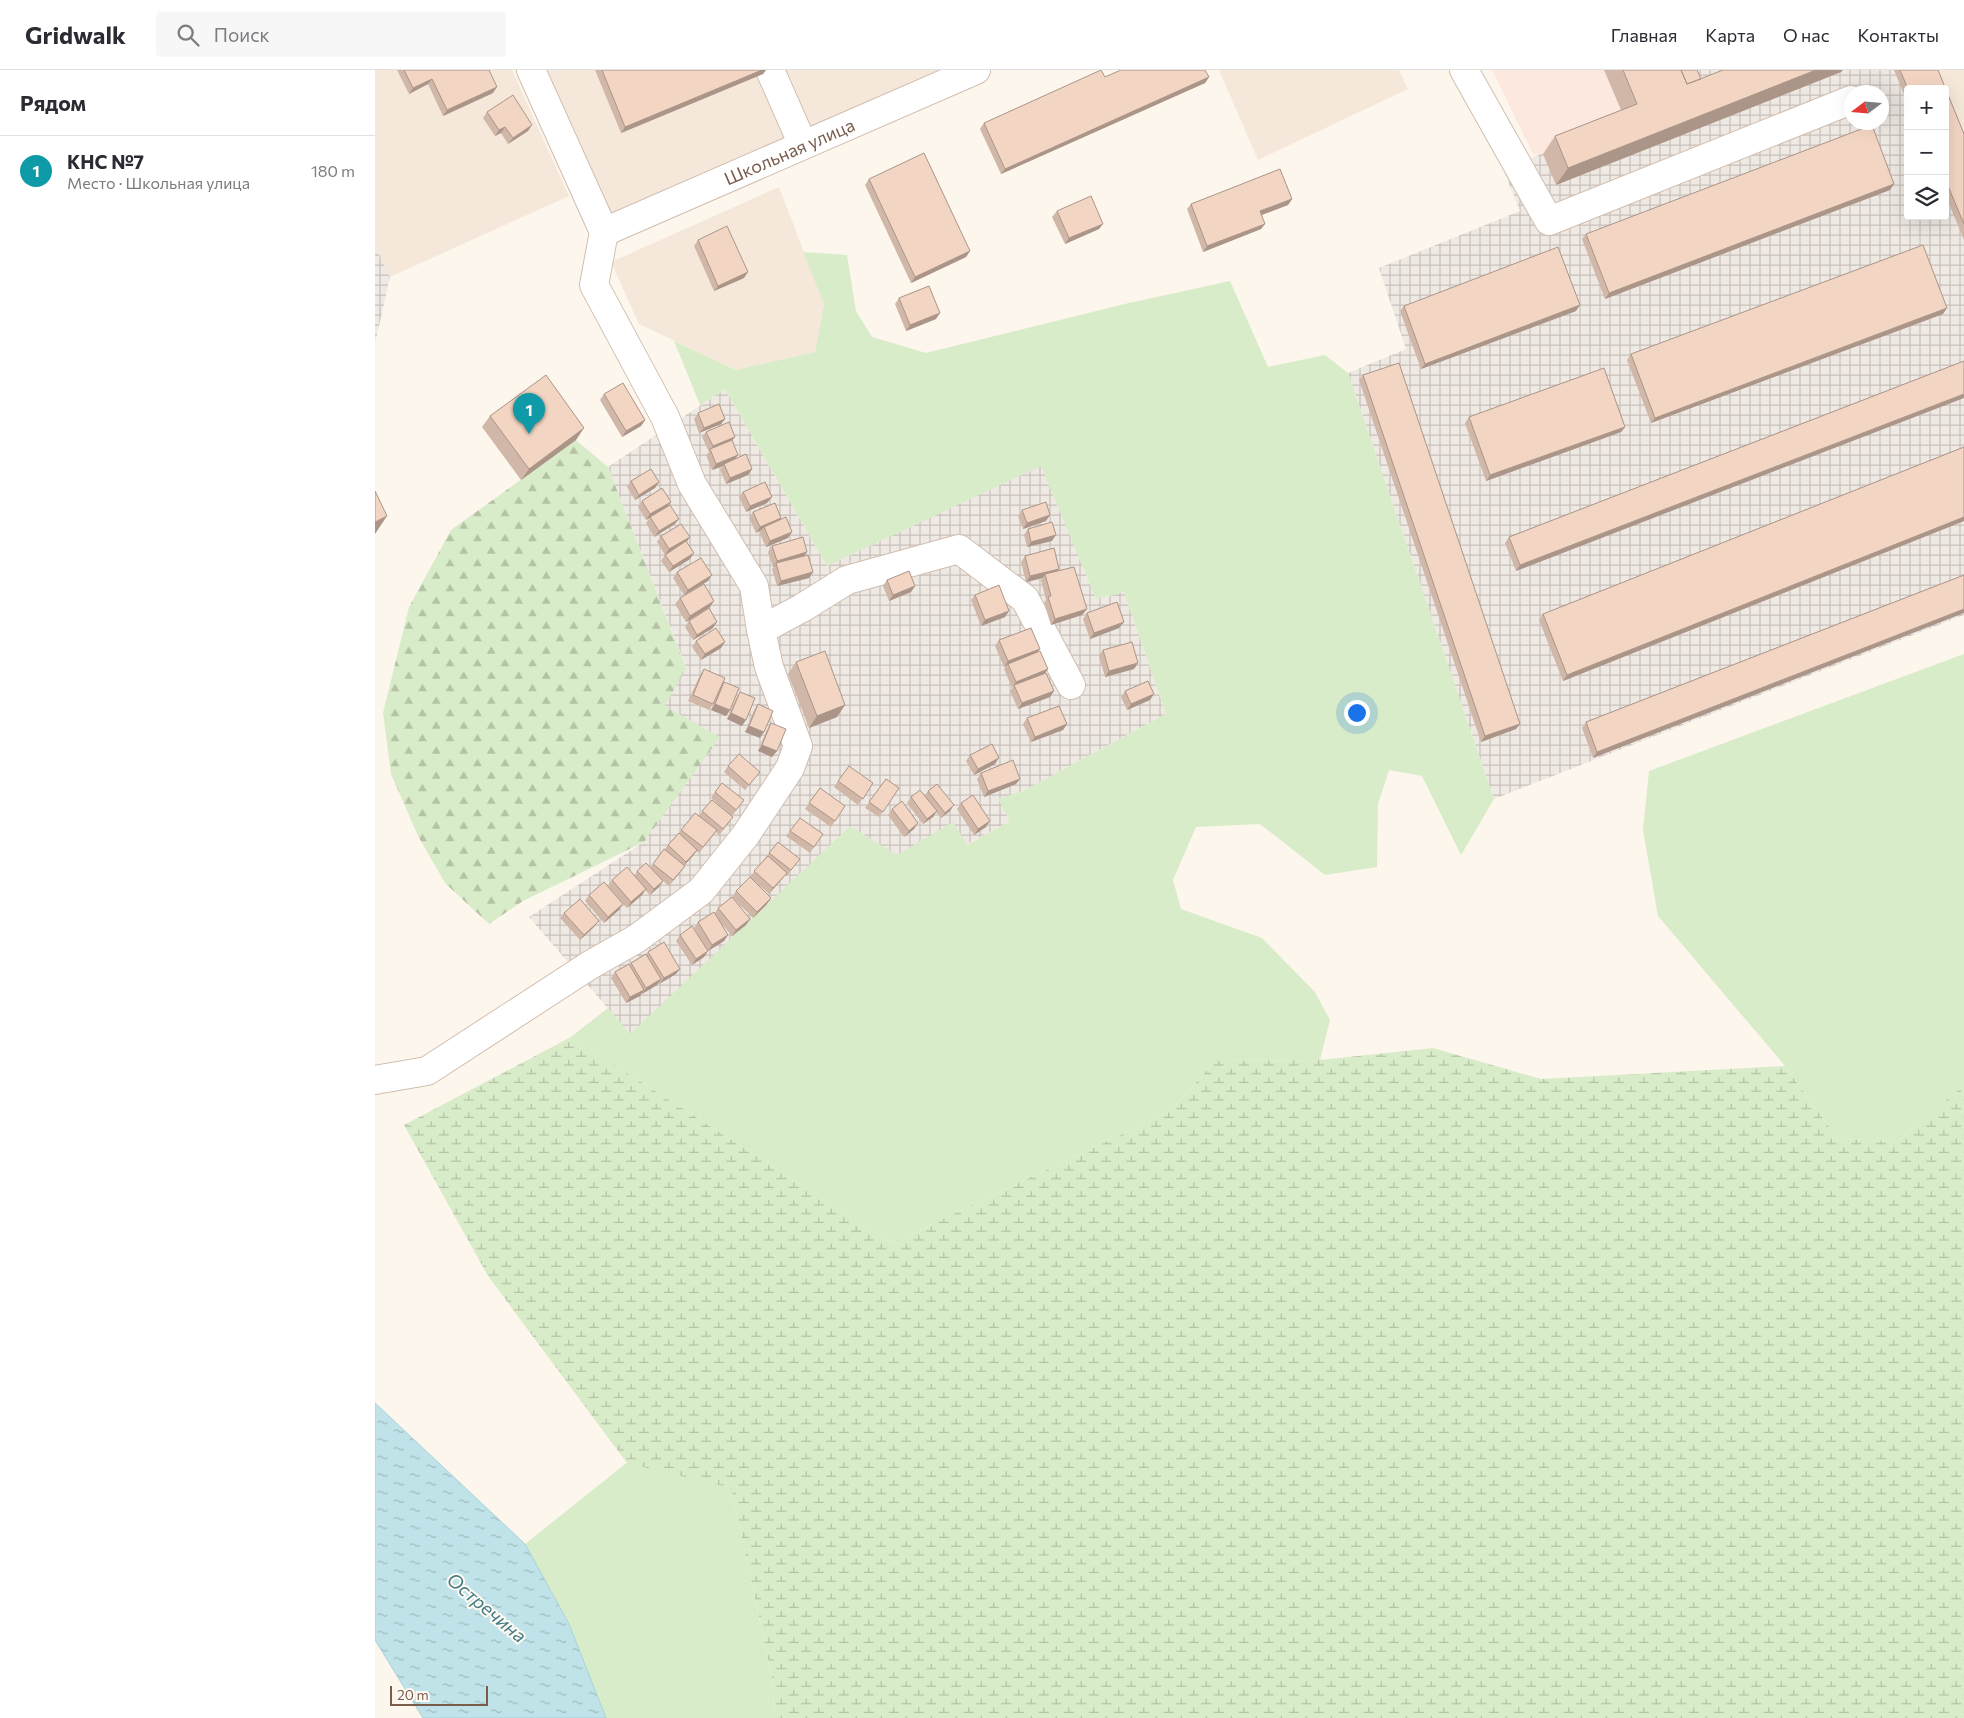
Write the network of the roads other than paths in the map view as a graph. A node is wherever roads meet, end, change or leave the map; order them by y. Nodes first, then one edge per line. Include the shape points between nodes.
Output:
1 (531, 70) edge
2 (770, 70) edge
3 (976, 70) edge
4 (1464, 70) edge
5 (1844, 103) edge
6 (803, 145) junction
7 (604, 232) junction
8 (761, 630) junction
9 (1071, 686) dead end
10 (375, 1080) edge

1 - 7 street
2 - 6 street
3 - 6 street, Школьная улица
4 - 5 street via 1549,220
6 - 7 street, Школьная улица
7 - 8 street via 594,285 665,417 693,484 754,586
8 - 9 street via 847,580 959,549 1025,599
8 - 10 street via 769,667 797,746 790,768 745,836 701,891 636,939 427,1070

